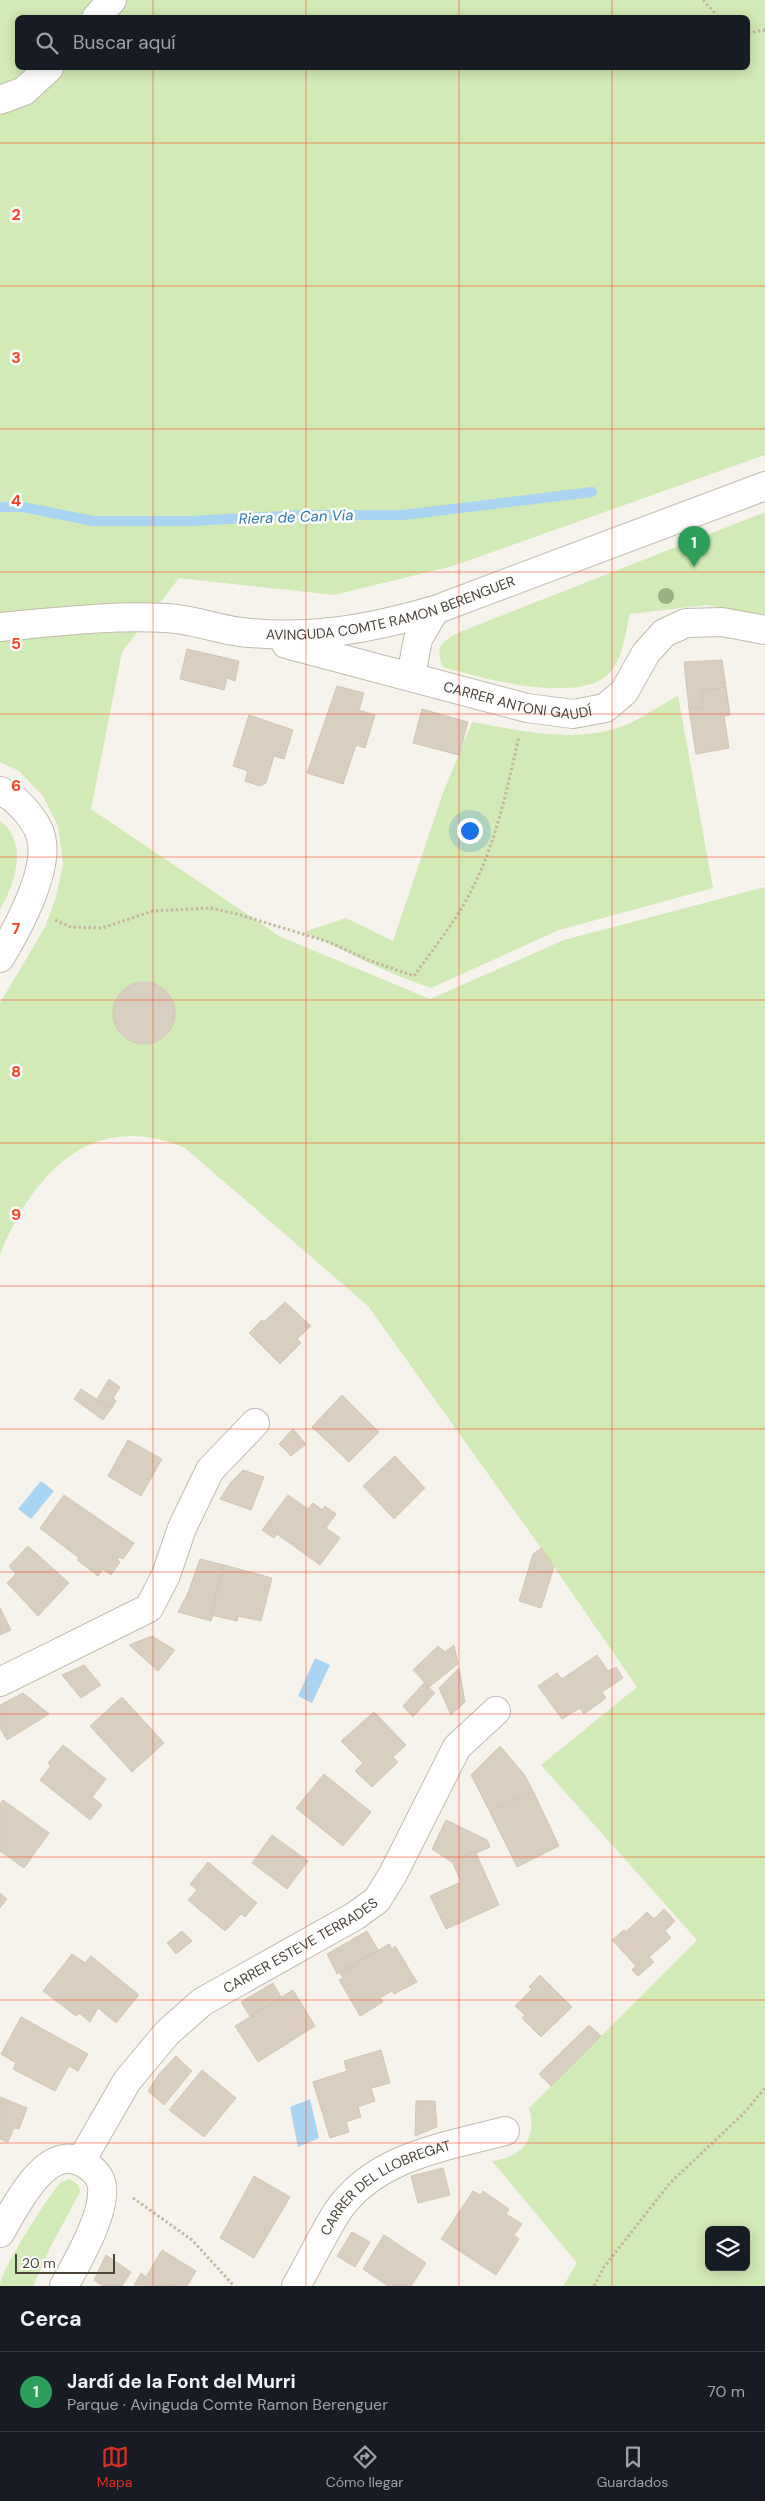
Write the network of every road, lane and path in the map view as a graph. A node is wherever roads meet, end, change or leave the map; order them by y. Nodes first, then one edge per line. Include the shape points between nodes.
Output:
1 (112, 0) edge
2 (703, 0) edge
3 (99, 15) edge
4 (716, 15) edge
5 (765, 30) edge
6 (750, 33) edge
7 (47, 70) edge
8 (0, 100) edge
9 (765, 486) edge
10 (435, 610) junction
11 (0, 627) edge
12 (765, 630) edge
13 (239, 632) junction
14 (411, 676) junction
15 (527, 708) junction
16 (0, 791) edge
17 (26, 908) junction
18 (0, 958) edge
19 (255, 1423) dead end
20 (0, 1682) edge
21 (496, 1711) dead end
22 (765, 2088) edge
23 (505, 2131) dead end
24 (81, 2161) junction
25 (128, 2195) dead end
26 (0, 2233) edge
27 (64, 2286) edge
28 (234, 2286) edge
29 (296, 2286) edge
30 (594, 2286) edge

1 - 3 street
2 - 4 path
5 - 6 path
7 - 8 street via 24,90
9 - 10 street, AVINGUDA COMTE RAMON BERENGUER
10 - 13 street, AVINGUDA COMTE RAMON BERENGUER via 384,625 334,633 283,636
10 - 14 street via 418,639
11 - 13 street, AVINGUDA COMTE RAMON BERENGUER via 114,617 169,618
12 - 15 street, CARRER ANTONI GAUDÍ via 722,622 686,623 664,633 646,653 624,692 605,708 573,714
13 - 14 street, CARRER ANTONI GAUDÍ
14 - 15 street, CARRER ANTONI GAUDÍ
15 - 17 path via 498,825 476,881 458,914 414,976 329,942 210,908 153,910 102,928 71,927
16 - 17 street via 22,806 37,824 42,843 42,863
17 - 18 street
19 - 20 street via 210,1470 182,1528 166,1576 149,1608
21 - 24 street, CARRER ESTEVE TERRADES via 457,1747 377,1900 355,1916 202,2002 167,2034 127,2082
22 - 30 path via 743,2114 670,2183 604,2267
23 - 29 street, CARRER DEL LLOBREGAT via 407,2157 375,2175 357,2189 338,2211
24 - 26 street via 64,2159 50,2163 27,2188
24 - 27 street via 96,2171 102,2186 100,2206
25 - 28 path via 192,2240

